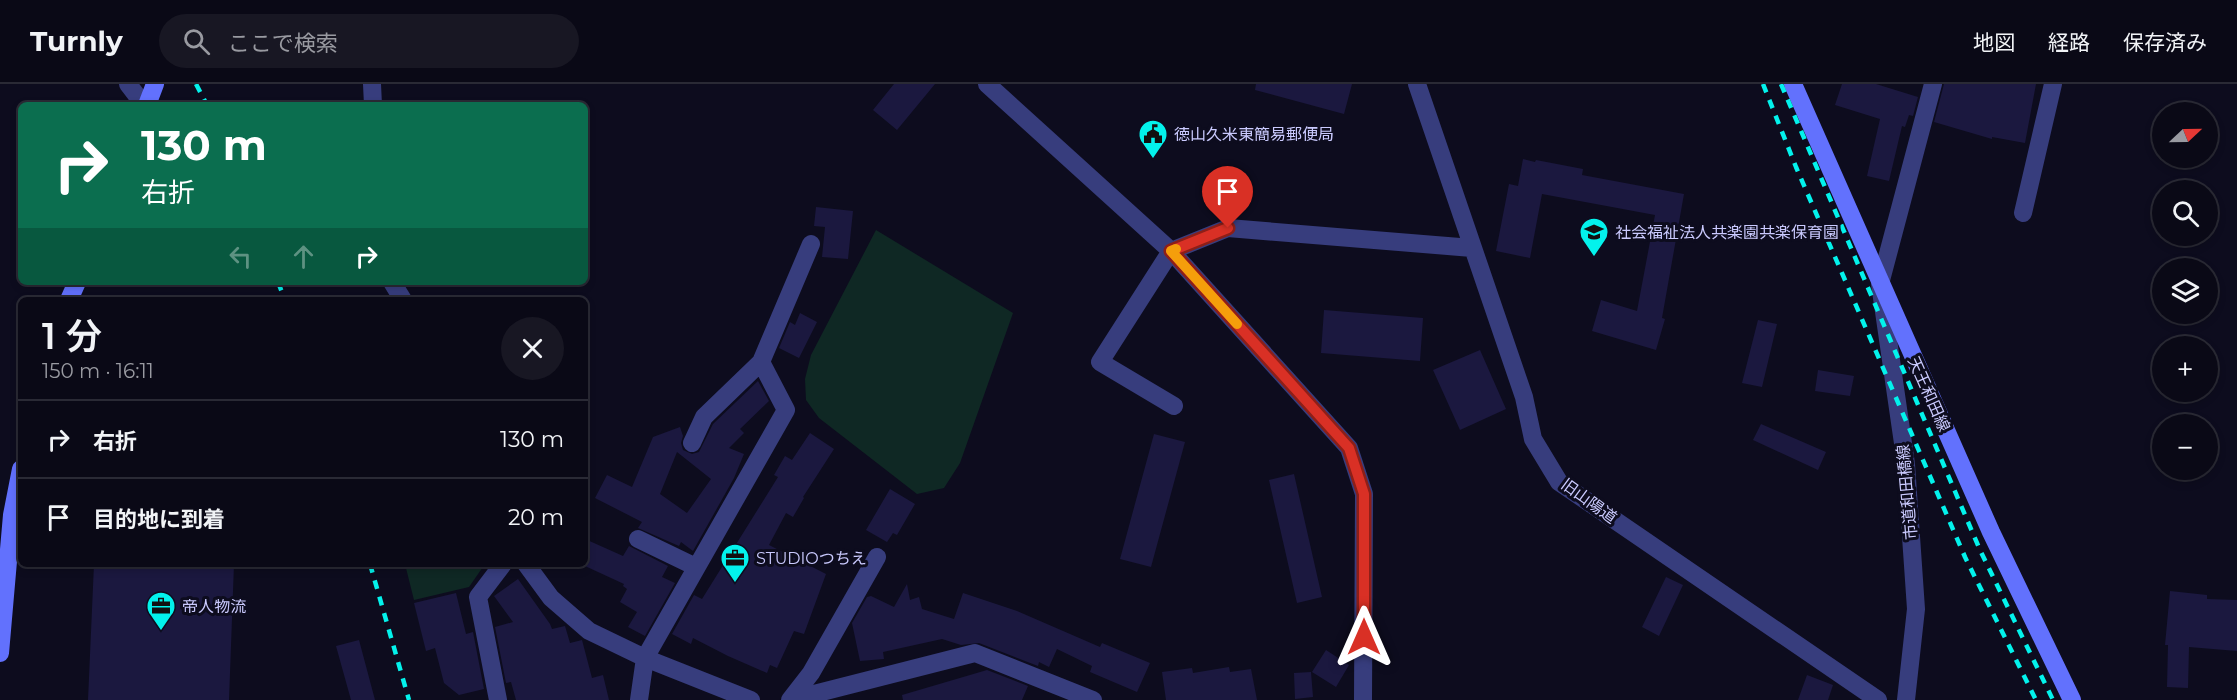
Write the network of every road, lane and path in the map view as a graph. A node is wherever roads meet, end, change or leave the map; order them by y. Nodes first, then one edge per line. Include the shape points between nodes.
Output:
1 (128, 84) edge
2 (155, 84) edge
3 (372, 84) edge
4 (987, 84) edge
5 (1417, 84) edge
6 (1792, 84) edge
7 (1933, 84) edge
8 (2053, 84) edge
9 (143, 102) edge
10 (146, 102) edge
11 (373, 102) edge
12 (2023, 213) dead end
13 (811, 244) dead end
14 (1472, 248) junction
15 (1171, 251) junction
16 (1880, 284) junction
17 (761, 362) junction
18 (1174, 406) dead end
19 (692, 443) dead end
20 (18, 485) edge
21 (638, 539) dead end
22 (877, 557) dead end
23 (501, 567) edge
24 (528, 567) edge
25 (696, 567) junction
26 (0, 653) edge
27 (645, 658) junction
28 (498, 700) edge
29 (639, 700) edge
30 (751, 700) edge
31 (790, 700) edge
32 (802, 700) edge
33 (1093, 700) edge
34 (1363, 700) edge
35 (1878, 700) edge
36 (1906, 700) edge
37 (2072, 700) edge

1 - 9 street
2 - 10 street
3 - 11 street
4 - 15 street
5 - 14 street, 旧山陽道
6 - 16 street, 天王和田線
7 - 16 street
8 - 12 street
13 - 17 street
14 - 15 street via 1228,228
14 - 35 street, 旧山陽道 via 1524,397 1533,439 1559,482
15 - 18 street via 1100,362
15 - 34 street via 1349,448 1364,494
16 - 36 street, 市道和田橋線 via 1906,464 1916,609
16 - 37 street, 天王和田線 via 1991,532
17 - 19 street via 704,417
17 - 25 street via 786,410
20 - 26 street
21 - 25 street
22 - 31 street via 811,673
23 - 28 street via 478,597
24 - 27 street via 551,598 588,631
25 - 27 street
27 - 29 street
27 - 30 street
32 - 33 street via 814,693 975,653

